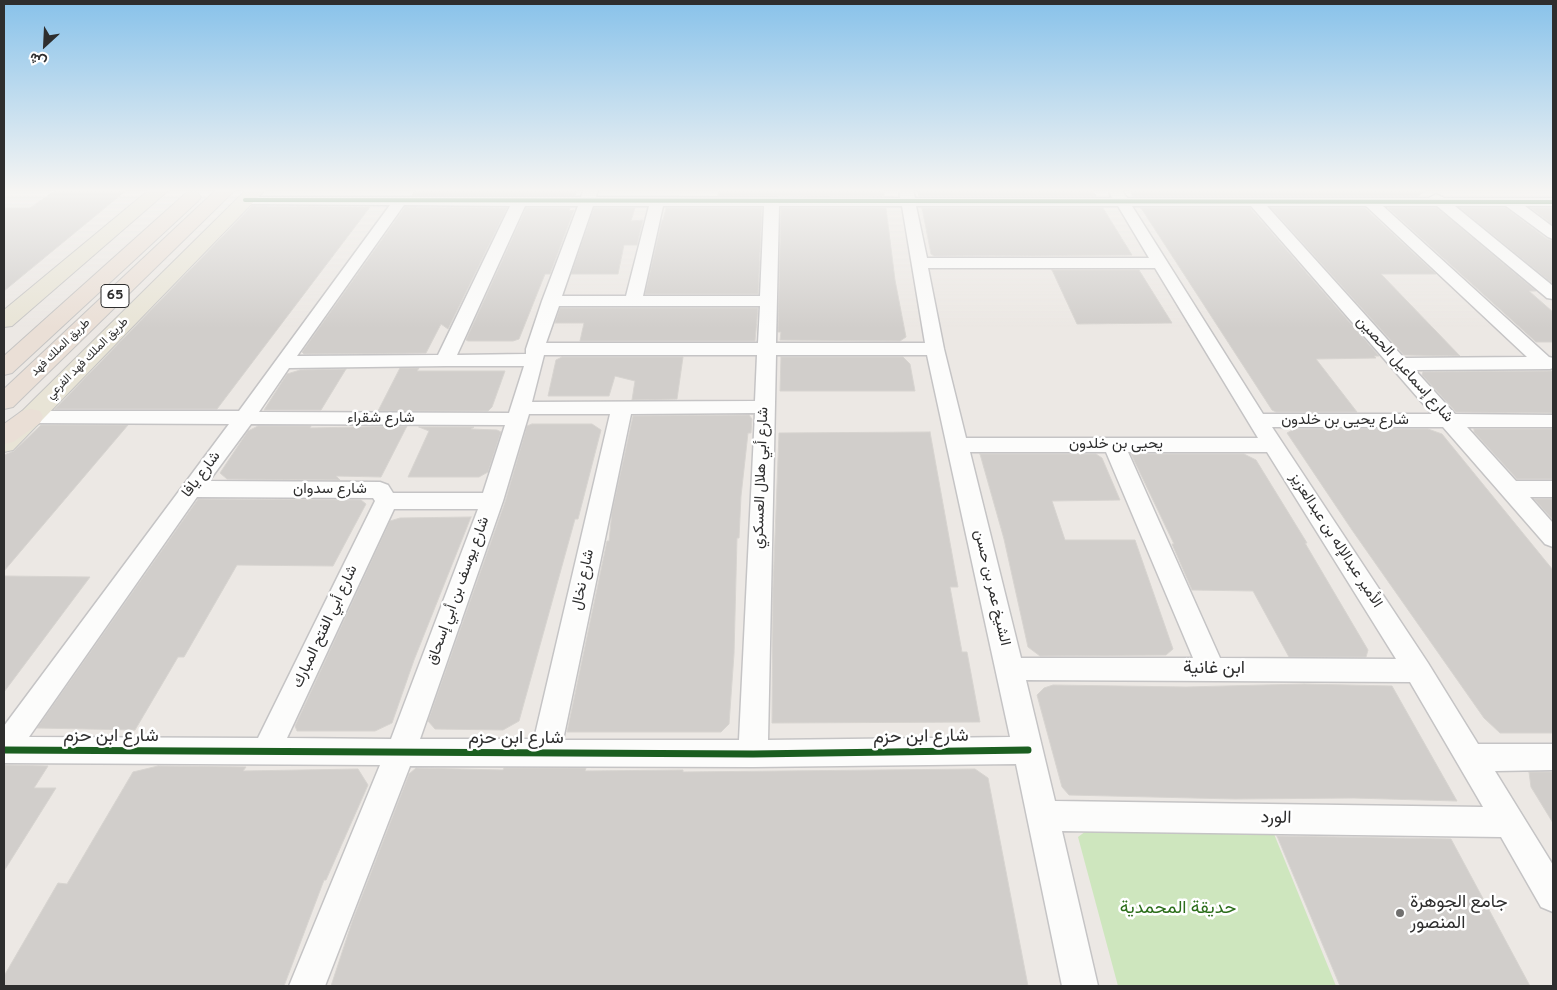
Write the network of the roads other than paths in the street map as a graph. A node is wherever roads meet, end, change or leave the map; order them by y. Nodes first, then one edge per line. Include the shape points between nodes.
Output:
1 (106, 235) edge
2 (150, 235) edge
3 (179, 235) edge
4 (212, 235) edge
5 (375, 235) edge
6 (504, 235) edge
7 (575, 235) edge
8 (649, 235) edge
9 (771, 235) edge
10 (915, 235) edge
11 (1142, 235) edge
12 (1285, 235) edge
13 (1407, 235) edge
14 (1481, 235) edge
15 (920, 263) junction
16 (1159, 263) junction
17 (1553, 294) edge
18 (551, 301) junction
19 (633, 301) junction
20 (768, 301) junction
21 (4, 321) edge
22 (768, 349) junction
23 (935, 349) junction
24 (535, 354) junction
25 (445, 361) junction
26 (283, 362) junction
27 (1548, 363) edge
28 (1399, 364) junction
29 (4, 368) edge
30 (4, 402) edge
31 (622, 407) junction
32 (764, 407) junction
33 (519, 414) junction
34 (31, 417) junction
35 (244, 419) junction
36 (1257, 420) junction
37 (1450, 421) junction
38 (1553, 421) edge
39 (4, 436) edge
40 (4, 444) edge
41 (1114, 444) junction
42 (958, 445) junction
43 (1273, 445) junction
44 (192, 489) junction
45 (1509, 489) junction
46 (1553, 489) edge
47 (386, 501) junction
48 (492, 502) junction
49 (1553, 538) edge
50 (1010, 669) junction
51 (1211, 669) junction
52 (1418, 671) junction
53 (4, 749) edge
54 (1028, 750) junction
55 (266, 752) junction
56 (546, 752) junction
57 (400, 753) junction
58 (753, 754) junction
59 (1553, 757) edge
60 (1471, 758) junction
61 (1043, 816) junction
62 (1509, 822) junction
63 (1553, 895) edge
64 (307, 986) edge
65 (1080, 986) edge

1 - 21 main road
2 - 29 highway, طريق الملك فهد / 65
3 - 30 highway, طريق الملك فهد / 65
4 - 34 main road, طريق الملك فهد الفرعي
5 - 26 street, شارع يافا
6 - 25 street
7 - 18 street, شارع يوسف بن أبي إسحاق
8 - 19 street
9 - 20 street, شارع أبي هلال العسكري
10 - 15 street, الشيخ عمر بن حسن
11 - 16 street, الأمير عبدالإله بن عبدالعزيز
12 - 28 street, شارع إسماعيل الحصين
13 - 27 street
14 - 17 street
15 - 16 street
15 - 23 street, الشيخ عمر بن حسن
16 - 36 street, الأمير عبدالإله بن عبدالعزيز
18 - 19 street
18 - 24 street, شارع يوسف بن أبي إسحاق
19 - 20 street
20 - 22 street, شارع أبي هلال العسكري
22 - 23 street
22 - 24 street
22 - 32 street, شارع أبي هلال العسكري
23 - 42 street, الشيخ عمر بن حسن
24 - 25 street
24 - 33 street, شارع يوسف بن أبي إسحاق
25 - 26 street
26 - 35 street, شارع يافا
27 - 28 street
28 - 37 street, شارع إسماعيل الحصين
31 - 32 street, شارع شقراء
31 - 33 street, شارع شقراء
31 - 56 street, شارع نخال
32 - 58 street, شارع أبي هلال العسكري
33 - 35 street, شارع شقراء
33 - 48 street, شارع يوسف بن أبي إسحاق
34 - 35 street, شارع شقراء
34 - 39 highway
34 - 40 main road, طريق الملك فهد الفرعي
35 - 44 street, شارع يافا
36 - 37 street, شارع يحيى بن خلدون
36 - 43 street, الأمير عبدالإله بن عبدالعزيز
37 - 38 street, شارع يحيى بن خلدون
37 - 45 street, شارع إسماعيل الحصين
41 - 42 street, يحيى بن خلدون
41 - 43 street, يحيى بن خلدون
41 - 51 street
42 - 50 street, الشيخ عمر بن حسن
43 - 52 street, الأمير عبدالإله بن عبدالعزيز
44 - 47 street, شارع سدوان via 380,490
44 - 53 street, شارع يافا
45 - 46 street
45 - 49 street, شارع إسماعيل الحصين
47 - 48 street, شارع سدوان
47 - 55 street, شارع أبي الفتح المبارك
48 - 57 street, شارع يوسف بن أبي إسحاق
50 - 51 street, ابن غانية
50 - 54 street, الشيخ عمر بن حسن
51 - 52 street, ابن غانية
52 - 60 street, الأمير عبدالإله بن عبدالعزيز
53 - 55 street, شارع ابن حزم
54 - 58 street, شارع ابن حزم
54 - 61 street, الشيخ عمر بن حسن
55 - 57 street, شارع ابن حزم
56 - 57 street, شارع ابن حزم
56 - 58 street, شارع ابن حزم
57 - 64 street, شارع يوسف بن أبي إسحاق
59 - 60 street
60 - 62 street, الأمير عبدالإله بن عبدالعزيز
61 - 62 street, الورد
61 - 65 street, الشيخ عمر بن حسن
62 - 63 street, الأمير عبدالإله بن عبدالعزيز

